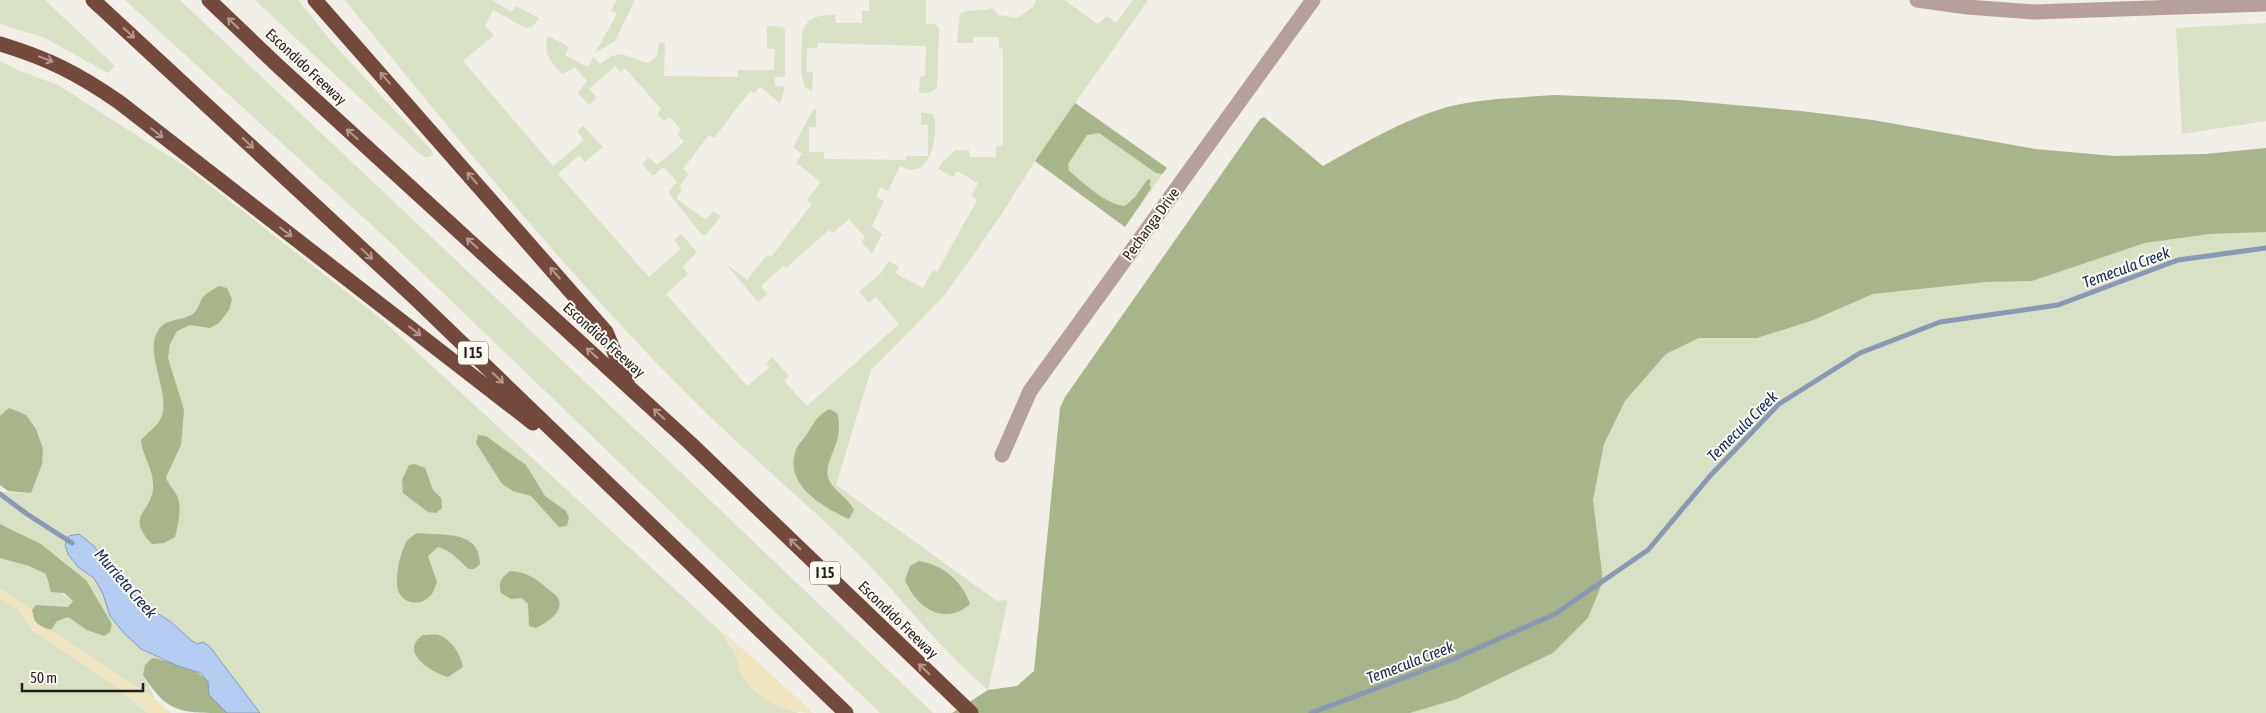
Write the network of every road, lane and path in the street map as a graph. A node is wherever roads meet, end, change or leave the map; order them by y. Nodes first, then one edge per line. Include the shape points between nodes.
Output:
1 (93, 0) edge
2 (209, 0) edge
3 (315, 0) edge
4 (1313, 0) edge
5 (1917, 0) edge
6 (2266, 4) edge
7 (0, 44) edge
8 (628, 385) junction
9 (1002, 455) dead end
10 (596, 472) junction
11 (965, 708) edge
12 (846, 713) edge

1 -> 10 highway, I 15 via 415,298
8 -> 2 highway, Escondido Freeway / I 15
8 -> 3 highway via 606,332
4 - 9 street, Pechanga Drive via 1030,391
5 - 6 street via 2034,12
7 -> 10 highway via 68,69 119,102
11 -> 8 highway, Escondido Freeway / I 15
10 - 12 highway, I 15

